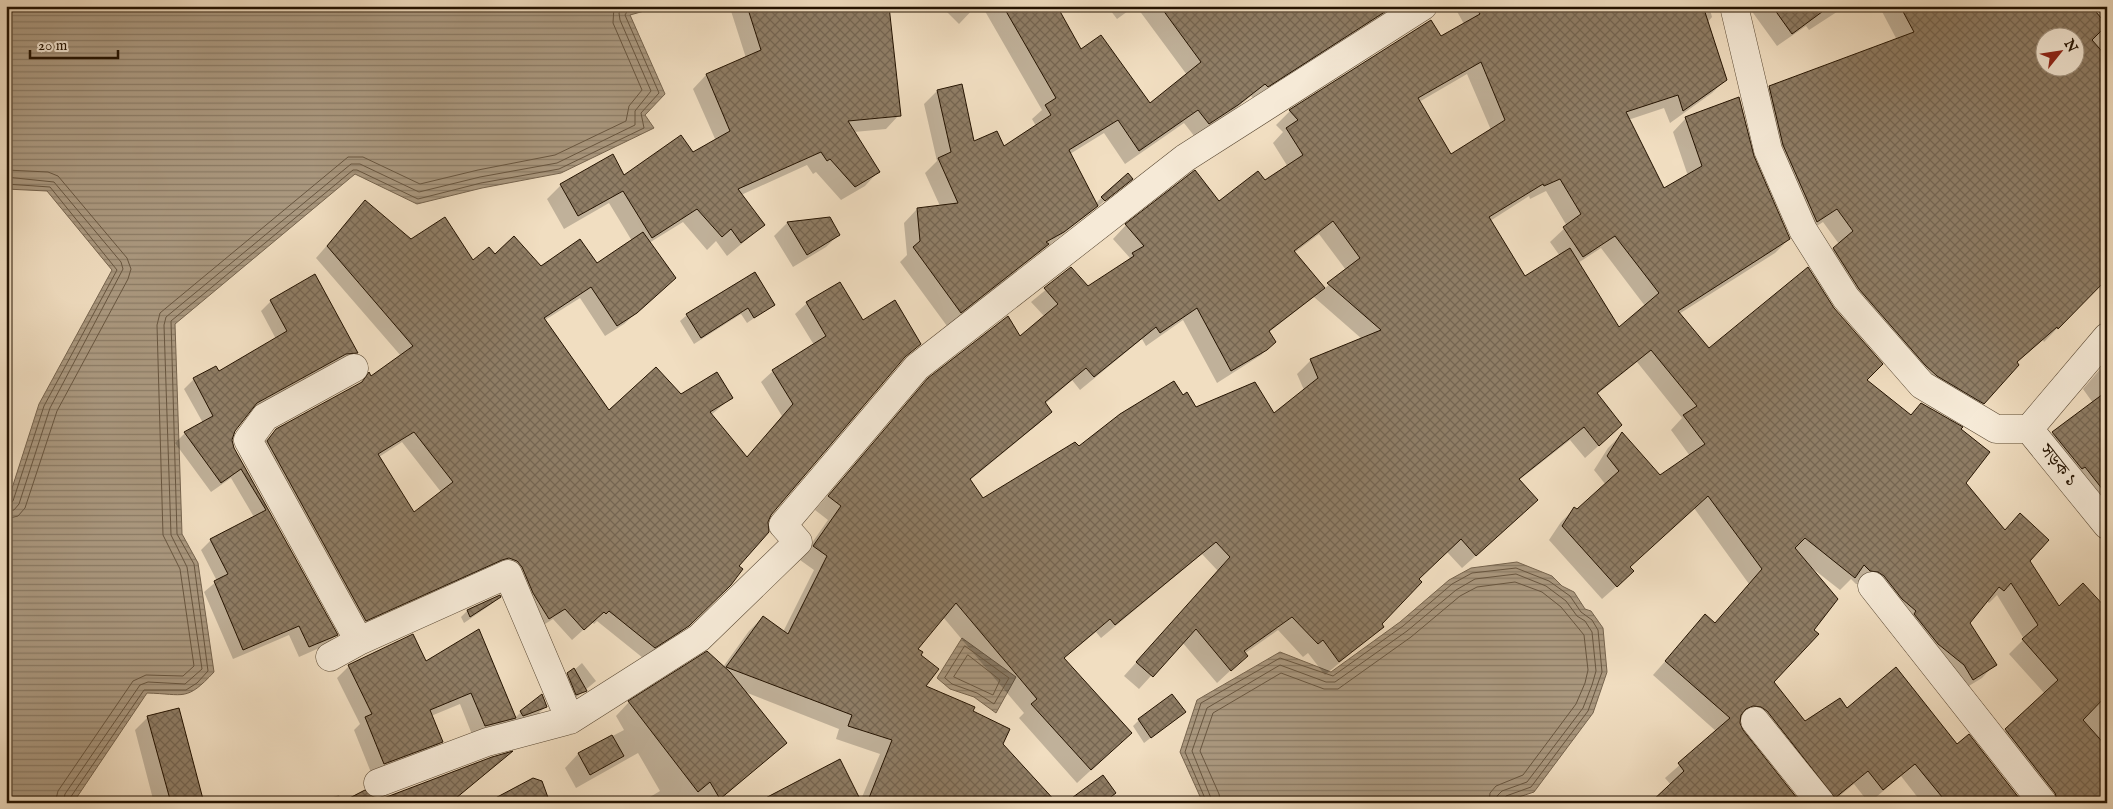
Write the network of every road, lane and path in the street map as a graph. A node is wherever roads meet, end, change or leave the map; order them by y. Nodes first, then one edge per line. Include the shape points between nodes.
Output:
1 (1423, 6) edge
2 (1734, 6) edge
3 (2107, 337) edge
4 (354, 368) dead end
5 (2029, 429) junction
6 (2107, 525) edge
7 (1872, 586) dead end
8 (359, 641) junction
9 (330, 657) dead end
10 (570, 720) junction
11 (1755, 721) dead end
12 (378, 783) dead end
13 (1821, 803) edge
14 (2044, 803) edge

1 - 10 street via 1185,158 917,366 783,525 798,542 699,638
2 - 5 street via 1768,150 1803,230 1846,298 1922,386 1996,429
3 - 5 street
4 - 8 street via 264,417 248,440
5 - 6 street, সড়ক ১
7 - 14 street
8 - 9 street
8 - 10 street via 508,574
10 - 12 street via 488,742
11 - 13 street

